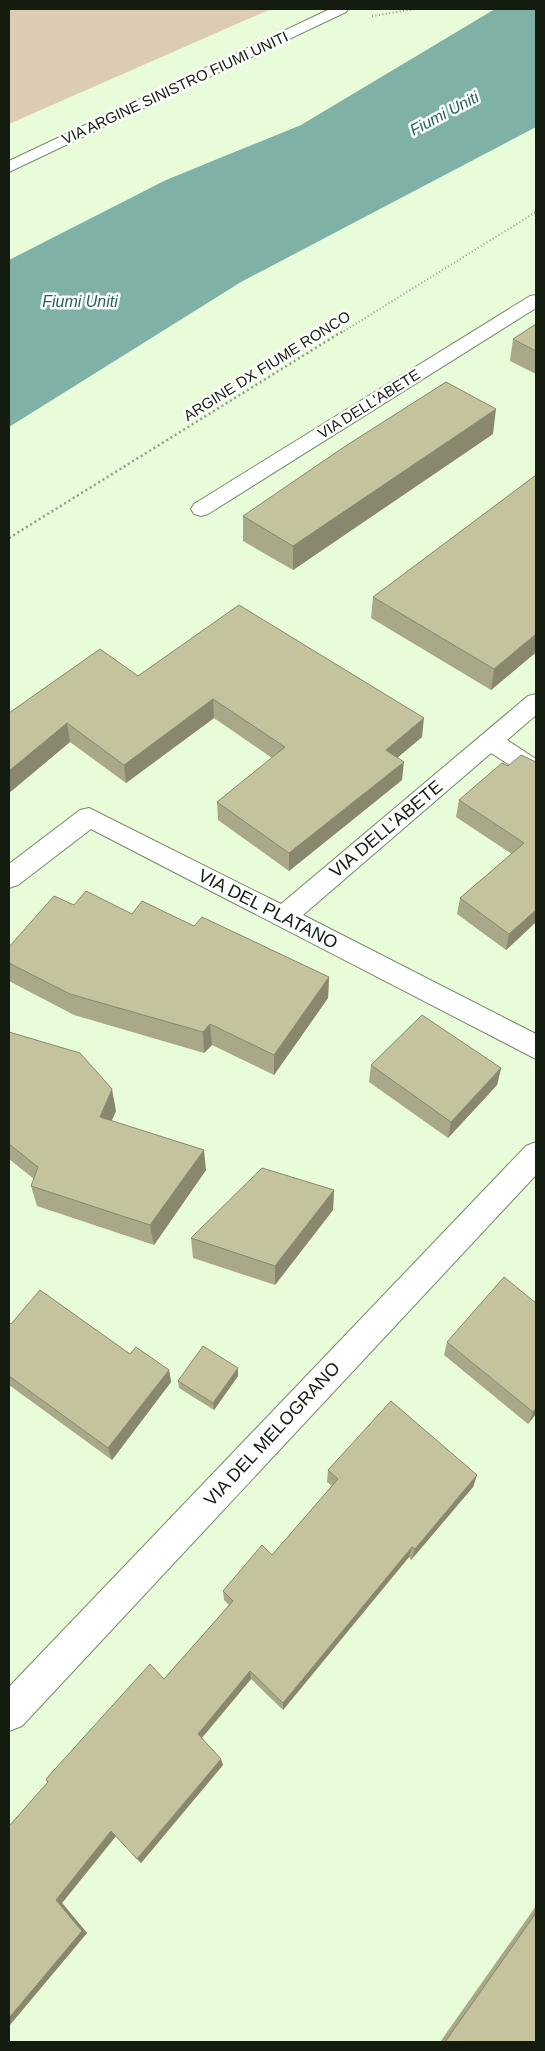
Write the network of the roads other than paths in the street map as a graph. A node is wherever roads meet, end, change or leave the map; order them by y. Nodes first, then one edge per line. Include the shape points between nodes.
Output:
1 (341, 9) edge
2 (9, 166) edge
3 (536, 300) edge
4 (202, 508) dead end
5 (536, 702) edge
6 (490, 741) junction
7 (536, 770) edge
8 (12, 871) edge
9 (283, 917) junction
10 (536, 1047) edge
11 (536, 1155) edge
12 (9, 1713) edge

1 - 2 street, VIA ARGINE SINISTRO FIUMI UNITI
3 - 4 street, VIA DELL'ABETE
5 - 6 street, VIA DELL'ABETE
6 - 7 street
6 - 9 street, VIA DELL'ABETE
8 - 9 street, VIA DEL PLATANO via 89,817
9 - 10 street, VIA DEL PLATANO
11 - 12 street, VIA DEL MELOGRANO

